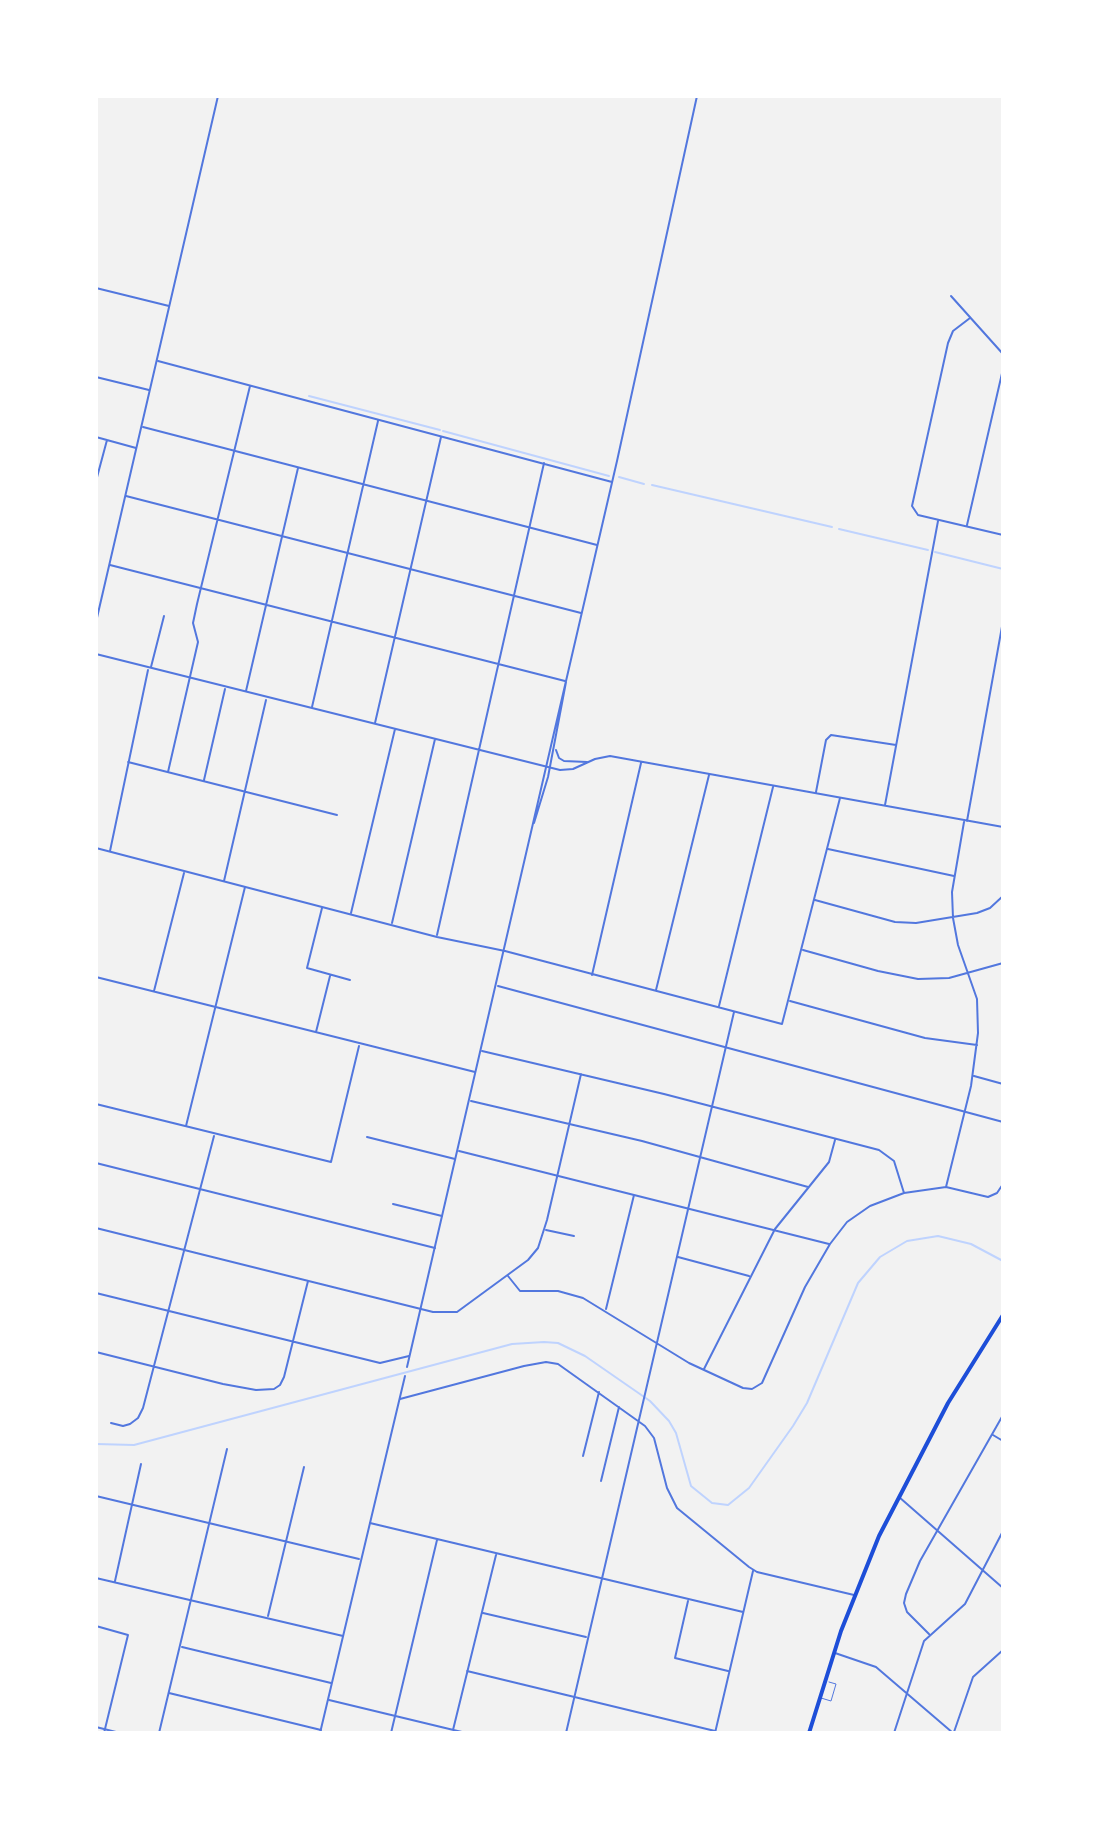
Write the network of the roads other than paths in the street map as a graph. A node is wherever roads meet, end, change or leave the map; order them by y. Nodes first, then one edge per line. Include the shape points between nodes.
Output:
1 (218, 96) edge
2 (697, 96) edge
3 (96, 288) edge
4 (951, 296) dead end
5 (170, 306) junction
6 (970, 318) junction
7 (1003, 354) edge
8 (157, 361) junction
9 (1003, 369) edge
10 (96, 377) edge
11 (250, 385) junction
12 (150, 391) junction
13 (378, 419) junction
14 (141, 427) junction
15 (441, 436) junction
16 (96, 437) edge
17 (107, 440) junction
18 (136, 448) junction
19 (233, 452) junction
20 (544, 463) junction
21 (298, 468) junction
22 (96, 481) edge
23 (612, 482) junction
24 (363, 484) junction
25 (125, 496) junction
26 (426, 501) junction
27 (217, 519) junction
28 (938, 520) junction
29 (967, 526) junction
30 (528, 528) junction
31 (1003, 535) edge
32 (281, 536) junction
33 (597, 545) junction
34 (347, 553) junction
35 (109, 564) junction
36 (411, 569) junction
37 (201, 588) junction
38 (513, 595) junction
39 (266, 604) junction
40 (582, 613) junction
41 (164, 616) dead end
42 (332, 621) junction
43 (1003, 621) edge
44 (96, 622) edge
45 (395, 637) junction
46 (96, 654) edge
47 (497, 664) junction
48 (150, 668) junction
49 (189, 678) junction
50 (566, 681) junction
51 (225, 687) junction
52 (246, 693) junction
53 (267, 698) junction
54 (312, 708) junction
55 (375, 724) junction
56 (395, 728) junction
57 (435, 738) junction
58 (555, 745) junction
59 (897, 745) junction
60 (478, 749) junction
61 (128, 762) junction
62 (587, 762) junction
63 (641, 762) junction
64 (544, 767) junction
65 (550, 768) junction
66 (168, 772) junction
67 (709, 774) junction
68 (204, 781) junction
69 (774, 785) junction
70 (245, 792) junction
71 (816, 793) junction
72 (840, 797) junction
73 (885, 805) junction
74 (337, 815) dead end
75 (966, 821) junction
76 (533, 824) junction
77 (1003, 827) edge
78 (96, 848) edge
79 (826, 849) junction
80 (109, 852) junction
81 (185, 872) junction
82 (955, 876) junction
83 (223, 882) junction
84 (245, 887) junction
85 (1003, 896) edge
86 (814, 899) junction
87 (322, 907) junction
88 (351, 914) junction
89 (953, 918) junction
90 (391, 925) junction
91 (437, 937) junction
92 (801, 949) junction
93 (505, 951) junction
94 (1003, 963) edge
95 (969, 972) junction
96 (330, 975) junction
97 (592, 975) junction
98 (96, 977) edge
99 (350, 980) dead end
100 (497, 986) junction
101 (656, 991) junction
102 (154, 992) junction
103 (789, 1000) junction
104 (215, 1008) junction
105 (718, 1008) junction
106 (734, 1012) junction
107 (316, 1034) junction
108 (360, 1045) junction
109 (977, 1045) junction
110 (726, 1047) junction
111 (482, 1051) junction
112 (476, 1073) junction
113 (581, 1074) junction
114 (972, 1076) junction
115 (1003, 1084) edge
116 (469, 1101) junction
117 (96, 1104) edge
118 (712, 1106) junction
119 (965, 1111) junction
120 (1003, 1122) edge
121 (569, 1123) junction
122 (186, 1127) junction
123 (215, 1134) junction
124 (367, 1137) dead end
125 (835, 1139) junction
126 (458, 1151) junction
127 (700, 1156) junction
128 (456, 1159) junction
129 (96, 1163) edge
130 (558, 1174) junction
131 (1003, 1184) edge
132 (808, 1187) junction
133 (946, 1187) junction
134 (201, 1189) junction
135 (904, 1193) junction
136 (634, 1194) junction
137 (393, 1204) dead end
138 (689, 1207) junction
139 (443, 1216) junction
140 (96, 1228) edge
141 (775, 1229) junction
142 (545, 1230) junction
143 (574, 1236) dead end
144 (830, 1244) junction
145 (435, 1248) junction
146 (185, 1249) junction
147 (677, 1256) junction
148 (507, 1275) junction
149 (750, 1276) junction
150 (308, 1280) junction
151 (96, 1293) edge
152 (421, 1308) junction
153 (606, 1310) junction
154 (169, 1311) junction
155 (1003, 1315) edge
156 (293, 1341) junction
157 (658, 1343) junction
158 (96, 1352) edge
159 (409, 1356) junction
160 (156, 1367) junction
161 (704, 1370) junction
162 (599, 1392) junction
163 (399, 1399) junction
164 (620, 1406) junction
165 (1003, 1415) edge
166 (640, 1421) junction
167 (111, 1423) dead end
168 (992, 1435) junction
169 (1003, 1441) edge
170 (227, 1449) dead end
171 (583, 1456) dead end
172 (141, 1464) dead end
173 (304, 1467) dead end
174 (601, 1481) dead end
175 (96, 1496) edge
176 (898, 1496) junction
177 (132, 1504) junction
178 (369, 1523) junction
179 (209, 1524) junction
180 (937, 1530) junction
181 (1003, 1531) edge
182 (437, 1539) junction
183 (285, 1542) junction
184 (496, 1554) junction
185 (361, 1559) junction
186 (754, 1570) junction
187 (983, 1570) junction
188 (96, 1578) edge
189 (602, 1579) junction
190 (114, 1582) junction
191 (1003, 1588) edge
192 (854, 1595) junction
193 (689, 1599) junction
194 (191, 1600) junction
195 (743, 1612) junction
196 (482, 1613) junction
197 (268, 1617) junction
198 (96, 1626) edge
199 (929, 1634) junction
200 (343, 1636) junction
201 (588, 1638) junction
202 (179, 1646) junction
203 (1003, 1650) edge
204 (834, 1653) junction
205 (467, 1671) junction
206 (729, 1671) junction
207 (824, 1681) junction
208 (332, 1683) junction
209 (168, 1693) junction
210 (907, 1693) junction
211 (574, 1697) junction
212 (819, 1698) junction
213 (328, 1700) junction
214 (395, 1716) junction
215 (96, 1727) edge
216 (453, 1730) junction
217 (105, 1731) edge
218 (321, 1732) edge
219 (715, 1732) edge
220 (120, 1733) edge
221 (159, 1733) edge
222 (391, 1733) edge
223 (466, 1733) edge
224 (566, 1733) edge
225 (809, 1733) edge
226 (894, 1733) edge
227 (953, 1733) edge

1 - 5 street
2 - 23 street
3 - 5 street
4 - 6 street
5 - 8 street
6 - 7 street
6 - 28 street via 953,331 946,348 914,493 914,512
8 - 11 street
8 - 12 street
9 - 29 street
10 - 12 street
11 - 13 street
11 - 19 street
12 - 14 street
13 - 15 street
13 - 24 street
14 - 18 street
14 - 19 street
15 - 20 street
15 - 26 street
16 - 17 street
17 - 18 street
17 - 22 street
18 - 25 street
19 - 21 street
19 - 27 street
20 - 23 street
20 - 30 street
21 - 24 street
21 - 32 street
23 - 33 street
24 - 26 street
24 - 34 street
25 - 27 street
25 - 35 street
26 - 30 street
26 - 36 street
27 - 32 street
27 - 37 street
28 - 29 street
28 - 59 street
29 - 31 street
30 - 33 street
30 - 38 street
32 - 34 street
32 - 39 street
33 - 40 street
34 - 36 street
34 - 42 street
35 - 37 street
35 - 44 street
36 - 38 street
36 - 45 street
37 - 39 street
37 - 49 street
38 - 40 street
38 - 47 street
39 - 42 street
39 - 52 street
40 - 50 street
41 - 48 street
42 - 45 street
42 - 54 street
43 - 75 street
45 - 47 street
45 - 55 street
46 - 48 street
47 - 50 street
47 - 60 street
48 - 49 street
48 - 61 street
49 - 51 street
49 - 66 street
50 - 58 street
50 - 64 street
51 - 52 street
51 - 68 street
52 - 53 street
53 - 54 street
53 - 70 street
54 - 55 street
55 - 56 street
56 - 57 street
56 - 88 street
57 - 60 street
57 - 90 street
58 - 62 street via 561,760
58 - 65 street
59 - 71 street via 831,735
59 - 73 street
60 - 64 street
60 - 91 street
61 - 66 street
61 - 80 street
62 - 63 street via 606,756
62 - 65 street via 567,770
63 - 67 street
63 - 97 street
64 - 65 street
64 - 76 street
65 - 76 street
66 - 68 street
67 - 69 street
67 - 101 street
68 - 70 street
69 - 71 street
69 - 105 street
70 - 74 street
70 - 83 street
71 - 72 street
72 - 73 street
72 - 79 street
73 - 75 street
75 - 77 street
75 - 82 street
76 - 93 street
78 - 80 street
79 - 82 street
79 - 86 street
80 - 81 street
81 - 83 street
81 - 102 street
82 - 89 street
83 - 84 street
84 - 87 street
84 - 104 street
85 - 89 street via 986,910
86 - 89 street via 902,923
86 - 92 street
87 - 88 street
87 - 96 street via 307,966
88 - 90 street
89 - 95 street
90 - 91 street
91 - 93 street
92 - 95 street via 918,979
92 - 103 street
93 - 97 street
93 - 100 street
94 - 95 street
95 - 109 street via 978,1006
96 - 99 street
96 - 107 street
97 - 101 street
98 - 102 street
100 - 110 street
100 - 111 street
101 - 105 street
102 - 104 street
103 - 106 street via 782,1024
103 - 109 street via 925,1038
104 - 107 street
104 - 122 street
105 - 106 street
106 - 110 street
107 - 108 street
108 - 112 street
108 - 123 street via 331,1162
109 - 114 street
110 - 118 street
110 - 119 street
111 - 112 street
111 - 113 street
112 - 116 street
113 - 118 street
113 - 121 street
114 - 115 street
114 - 119 street
116 - 121 street
116 - 126 street
117 - 122 street
118 - 125 street
118 - 127 street
119 - 120 street
119 - 133 street
121 - 127 street
121 - 130 street
122 - 123 street
123 - 134 street
124 - 128 street
125 - 132 street via 829,1162
125 - 135 street via 888,1155
126 - 128 street
126 - 130 street
127 - 132 street
127 - 138 street
128 - 139 street
129 - 134 street
130 - 136 street
130 - 142 street
131 - 133 street via 988,1197
132 - 141 street
133 - 135 street
134 - 145 street
134 - 146 street
135 - 144 street via 856,1214
136 - 138 street
136 - 153 street
137 - 139 street
138 - 141 street
138 - 147 street
139 - 145 street
140 - 146 street
141 - 144 street
141 - 149 street
142 - 143 street
142 - 148 street via 535,1253
144 - 161 street via 759,1386 746,1389
145 - 152 street
146 - 150 street
146 - 154 street
147 - 149 street
147 - 157 street
148 - 152 street via 457,1312
148 - 153 street via 518,1291 566,1292
149 - 161 street
150 - 152 street
150 - 156 street
151 - 154 street
152 - 159 street
153 - 157 street
154 - 156 street
154 - 160 street
155 - 176 highway
156 - 159 street via 380,1363
156 - 160 street via 282,1382 270,1391
157 - 161 street
157 - 166 street
158 - 160 street
159 - 163 street
160 - 167 street via 138,1418 127,1426
162 - 163 street via 558,1364 546,1362
162 - 164 street
162 - 171 street
163 - 178 street
164 - 166 street
164 - 174 street
165 - 168 street
166 - 186 street via 654,1438 677,1508
166 - 189 street
168 - 169 street
168 - 180 street
170 - 179 street
172 - 177 street
173 - 183 street
175 - 177 street
176 - 180 street
176 - 192 highway
177 - 179 street
177 - 190 street
178 - 182 street
178 - 185 street
179 - 183 street
179 - 194 street
180 - 187 street
180 - 199 street via 904,1600 909,1616
181 - 187 street
182 - 184 street
182 - 214 street
183 - 185 street
183 - 197 street
184 - 189 street
184 - 196 street
185 - 200 street
186 - 192 street
186 - 195 street
187 - 191 street
187 - 199 street via 965,1604
188 - 190 street
189 - 193 street
189 - 201 street
190 - 194 street
192 - 204 highway
193 - 195 street
193 - 206 street via 675,1658
194 - 197 street
194 - 202 street
195 - 206 street
196 - 201 street
196 - 205 street
197 - 200 street
198 - 217 street via 128,1634
199 - 210 street
200 - 208 street
201 - 211 street
202 - 208 street
202 - 209 street
203 - 227 street via 973,1677
204 - 207 highway
204 - 210 street via 876,1667
205 - 211 street
205 - 216 street
206 - 219 street
207 - 212 highway
207 - 212 lane via 836,1684 831,1701
208 - 213 street
209 - 218 street
209 - 221 street
210 - 226 street
210 - 227 street
211 - 219 street
211 - 224 street
212 - 225 highway
213 - 214 street
213 - 218 street
214 - 216 street
214 - 222 street
215 - 217 street
216 - 223 street
217 - 220 street

